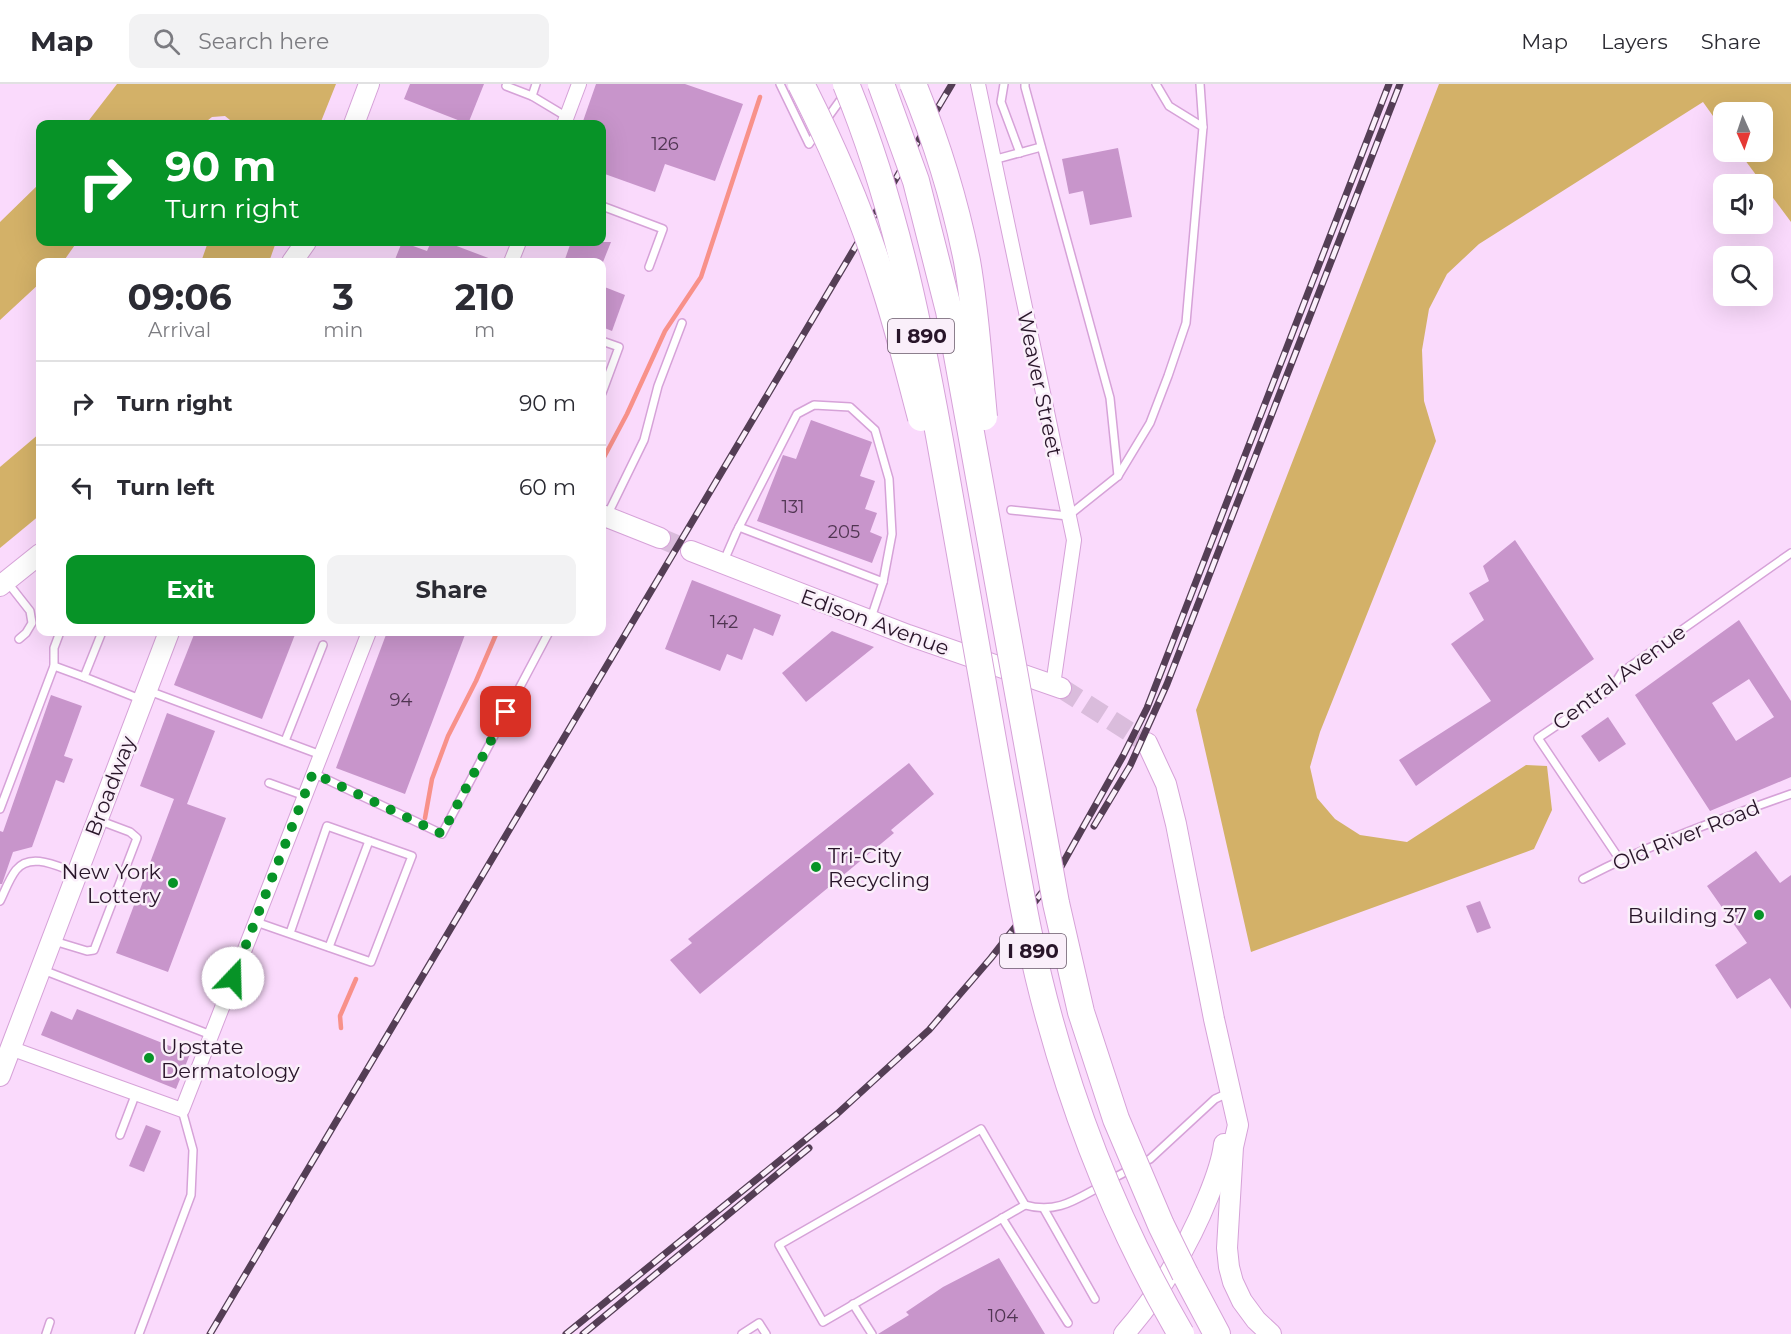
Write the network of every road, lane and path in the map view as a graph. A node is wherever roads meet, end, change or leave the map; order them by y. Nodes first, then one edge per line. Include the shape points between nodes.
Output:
1 (369, 84) edge
2 (507, 84) edge
3 (536, 84) edge
4 (579, 84) edge
5 (780, 84) edge
6 (801, 84) edge
7 (846, 84) edge
8 (851, 84) edge
9 (881, 84) edge
10 (913, 84) edge
11 (978, 84) edge
12 (1004, 84) edge
13 (1025, 84) edge
14 (1155, 84) edge
15 (1200, 84) edge
16 (532, 96) junction
17 (356, 120) edge
18 (564, 120) edge
19 (565, 120) edge
20 (1203, 128) junction
21 (1041, 147) junction
22 (1020, 153) junction
23 (993, 160) junction
24 (606, 208) edge
25 (649, 267) dead end
26 (682, 323) dead end
27 (606, 342) edge
28 (606, 382) edge
29 (1118, 477) junction
30 (1011, 510) dead end
31 (606, 513) edge
32 (1068, 516) junction
33 (606, 520) edge
34 (739, 527) junction
35 (660, 538) tunnel mouth
36 (691, 551) tunnel mouth
37 (1791, 553) edge
38 (36, 557) edge
39 (723, 564) junction
40 (883, 582) junction
41 (3, 584) edge
42 (1000, 590) junction
43 (968, 596) junction
44 (870, 621) junction
45 (58, 636) edge
46 (100, 636) edge
47 (167, 636) edge
48 (367, 636) edge
49 (547, 636) edge
50 (19, 639) dead end
51 (323, 645) dead end
52 (54, 666) junction
53 (84, 678) junction
54 (1057, 687) joint
55 (144, 695) junction
56 (285, 741) junction
57 (1148, 743) tunnel mouth
58 (321, 754) junction
59 (313, 773) junction
60 (269, 783) dead end
61 (1791, 794) edge
62 (304, 796) junction
63 (0, 809) edge
64 (97, 820) junction
65 (369, 841) junction
66 (1620, 860) junction
67 (77, 873) junction
68 (1583, 879) dead end
69 (0, 901) edge
70 (255, 922) junction
71 (290, 933) junction
72 (51, 940) junction
73 (329, 947) junction
74 (40, 969) junction
75 (211, 1035) junction
76 (5, 1046) edge
77 (0, 1076) edge
78 (136, 1093) junction
79 (1227, 1093) junction
80 (182, 1110) junction
81 (120, 1135) dead end
82 (1025, 1205) junction
83 (1044, 1209) junction
84 (1002, 1218) junction
85 (1156, 1289) junction
86 (1095, 1299) dead end
87 (853, 1304) junction
88 (50, 1322) dead end
89 (1068, 1323) dead end
90 (1215, 1328) edge
91 (46, 1334) edge
92 (139, 1334) edge
93 (742, 1334) edge
94 (766, 1334) edge
95 (872, 1334) edge
96 (1124, 1334) edge
97 (1174, 1334) edge
98 (1181, 1334) edge
99 (1271, 1334) edge

1 - 17 street
2 - 16 lane
3 - 16 lane
4 - 19 street
5 - 8 lane via 809,144
6 - 43 highway, bridge via 835,155 884,282
7 - 43 highway, I 890, bridge via 882,181 908,276
9 - 42 highway, I 890, bridge via 916,182 939,269
10 - 42 highway, bridge via 945,179 967,262
11 - 23 street, Weaver Street
12 - 22 lane via 1001,102
13 - 21 lane
14 - 20 lane via 1169,106
15 - 20 lane
16 - 18 lane
20 - 29 lane via 1185,323 1150,423
21 - 22 lane
21 - 29 lane via 1110,398
22 - 23 lane
23 - 32 street, Weaver Street
24 - 25 lane via 663,229
26 - 31 lane via 658,386 644,440
27 - 28 lane via 619,347
29 - 32 lane
30 - 32 lane
32 - 54 street, Weaver Street via 1074,540
33 - 35 street
34 - 39 lane
34 - 40 lane
34 - 40 lane via 797,414 814,405 850,407 875,430 889,479 892,534
36 - 39 street, Edison Avenue
37 - 66 lane, Central Avenue via 1622,672 1612,688 1538,738
38 - 41 street
39 - 44 street, Edison Avenue
40 - 44 lane
41 - 50 lane via 30,611 32,623
42 - 90 highway, I 890, bridge via 1056,903 1081,1012 1137,1172
43 - 85 highway, I 890, bridge via 1024,909 1049,1020 1107,1184
44 - 54 street, Edison Avenue
45 - 52 lane
46 - 53 lane
47 - 55 street, Broadway
48 - 58 street
49 - 59 lane via 442,834
51 - 56 lane
52 - 53 lane
52 - 63 lane
53 - 55 lane
55 - 56 lane
55 - 64 street, Broadway
56 - 58 lane
57 - 79 street via 1166,784 1176,824
58 - 59 street
59 - 62 street
60 - 62 lane
61 - 66 lane, Old River Road
62 - 70 street
64 - 67 street, Broadway
64 - 72 lane via 130,831 137,838 93,950
65 - 71 lane via 327,826
65 - 73 lane
65 - 73 lane via 412,856 371,962
66 - 68 lane, Old River Road
67 - 69 lane via 32,861 16,869
67 - 72 street, Broadway
70 - 71 lane
70 - 75 street
71 - 73 lane
72 - 74 street, Broadway
74 - 75 lane
74 - 76 street, Broadway
75 - 80 street
76 - 77 street, Broadway
76 - 78 street
78 - 80 street
78 - 81 lane
79 - 83 lane via 1150,1159 1076,1200
79 - 96 street via 1224,1147 1206,1202 1166,1280
79 - 99 street via 1238,1125 1233,1147 1227,1248 1233,1282 1242,1301
80 - 92 lane via 193,1150 191,1195
82 - 83 lane
82 - 84 lane
82 - 87 lane via 981,1129 778,1245 823,1322
83 - 86 lane
84 - 87 lane
84 - 89 lane
85 - 97 highway, bridge
85 - 98 highway, I 890, bridge
87 - 95 lane
88 - 91 lane
93 - 94 lane via 759,1323

